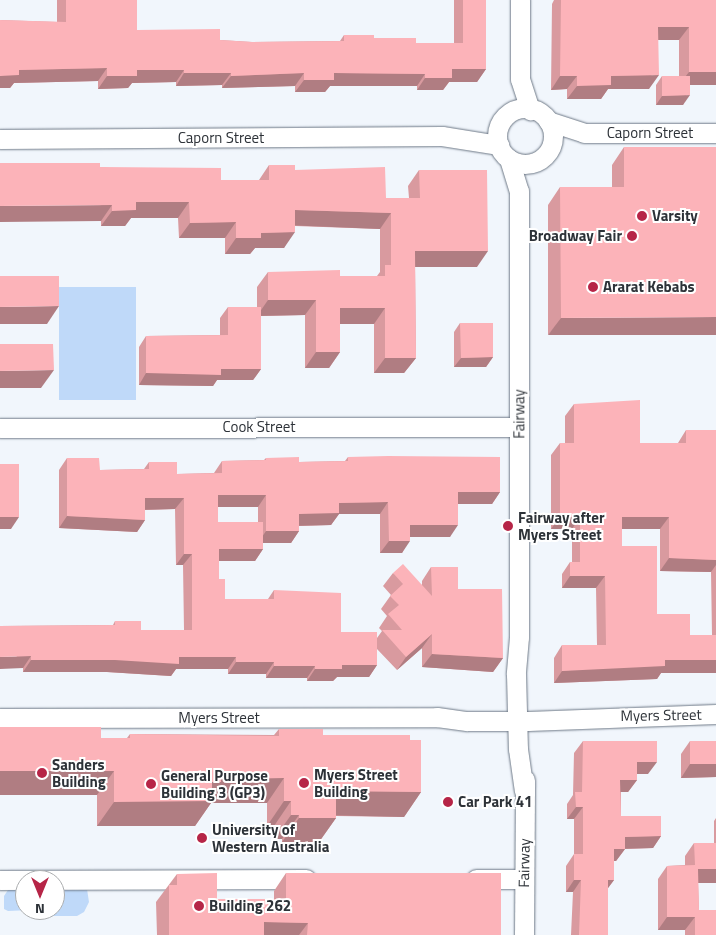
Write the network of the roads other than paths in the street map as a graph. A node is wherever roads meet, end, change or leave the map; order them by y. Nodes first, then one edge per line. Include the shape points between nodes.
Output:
1 (520, 0) edge
2 (520, 78) junction
3 (530, 110) junction
4 (504, 119) junction
5 (548, 121) junction
6 (584, 133) junction
7 (716, 133) edge
8 (442, 136) junction
9 (0, 139) edge
10 (552, 146) junction
11 (504, 152) junction
12 (534, 163) junction
13 (519, 190) junction
14 (519, 427) junction
15 (0, 428) edge
16 (716, 714) edge
17 (522, 715) junction
18 (0, 718) edge
19 (524, 878) junction
20 (327, 879) edge
21 (458, 879) edge
22 (0, 880) edge
23 (524, 935) edge

1 - 2 street
2 - 3 street
2 - 4 street
3 - 4 street
3 - 5 street
4 - 8 street, Caporn Street
4 - 11 street
5 - 6 street, Caporn Street
5 - 10 street via 554,138
6 - 7 street, Caporn Street
6 - 10 street, Caporn Street
8 - 9 street, Caporn Street
8 - 11 street, Caporn Street
10 - 12 street
11 - 12 street via 526,164
11 - 13 street, Fairway
12 - 13 street, Fairway
13 - 14 street, Fairway
14 - 15 street, Cook Street
14 - 17 street, Fairway
16 - 17 street, Myers Street
17 - 18 street, Myers Street
17 - 19 street, Fairway
19 - 21 street
19 - 23 street, Fairway
20 - 22 street

